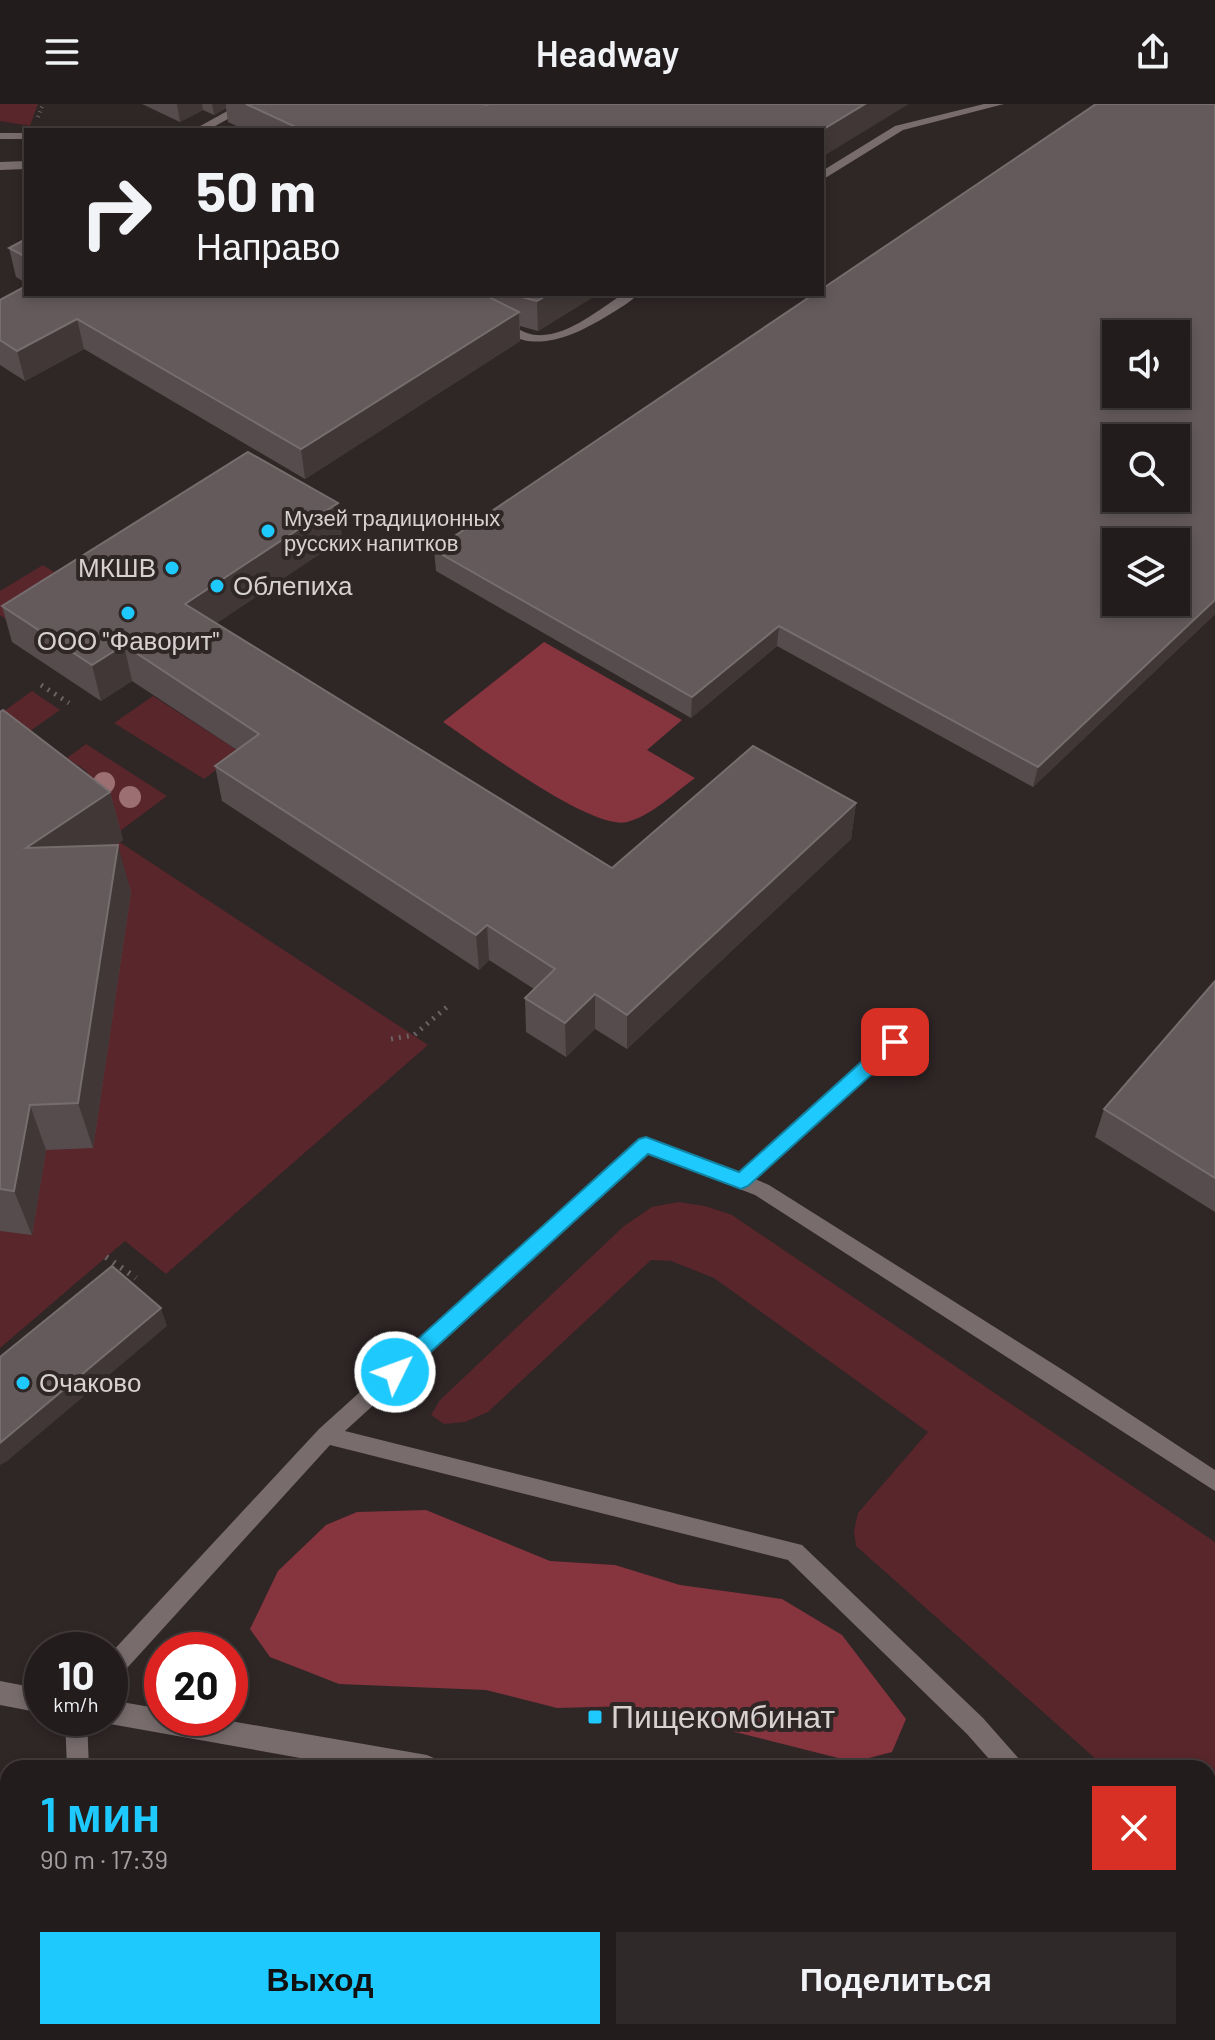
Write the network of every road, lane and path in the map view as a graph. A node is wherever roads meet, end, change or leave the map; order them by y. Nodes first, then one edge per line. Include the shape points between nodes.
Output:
1 (249, 104) edge
2 (998, 104) edge
3 (203, 128) edge
4 (0, 136) edge
5 (24, 136) edge
6 (24, 165) edge
7 (0, 166) edge
8 (824, 175) edge
9 (629, 296) edge
10 (490, 319) edge
11 (41, 685) dead end
12 (69, 703) dead end
13 (448, 1006) dead end
14 (391, 1039) dead end
15 (895, 1042) dead end
16 (741, 1181) junction
17 (106, 1257) dead end
18 (136, 1278) dead end
19 (326, 1435) junction
20 (1215, 1482) edge
21 (128, 1650) edge
22 (0, 1693) edge
23 (24, 1698) edge
24 (128, 1715) edge
25 (77, 1736) edge
26 (78, 1760) edge
27 (382, 1760) edge
28 (1005, 1760) edge

1 - 3 lane
2 - 8 lane via 899,128
4 - 5 lane
6 - 7 lane
9 - 10 lane via 581,326 547,337 528,338
11 - 12 path
13 - 14 path via 414,1035
15 - 16 lane
16 - 19 lane via 646,1145
16 - 20 lane via 1059,1378
17 - 18 path
19 - 21 lane
19 - 28 lane via 794,1552
22 - 23 street
24 - 27 street
25 - 26 lane

